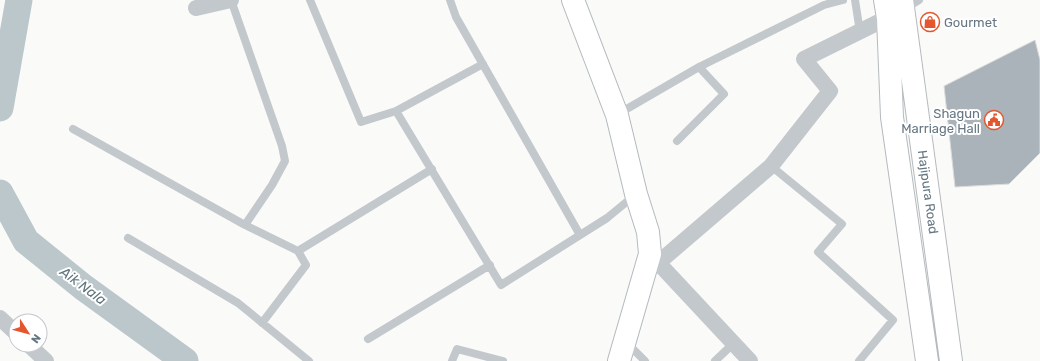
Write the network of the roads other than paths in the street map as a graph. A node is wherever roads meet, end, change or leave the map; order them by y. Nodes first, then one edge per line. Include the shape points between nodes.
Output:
1 (231, 0) edge
2 (310, 0) edge
3 (450, 0) edge
4 (573, 0) edge
5 (843, 0) edge
6 (855, 0) edge
7 (195, 4) edge
8 (899, 5) edge
9 (860, 32) junction
10 (483, 64) junction
11 (699, 67) junction
12 (396, 111) junction
13 (617, 115) junction
14 (72, 129) dead end
15 (676, 141) dead end
16 (771, 166) junction
17 (432, 169) junction
18 (636, 194) junction
19 (244, 225) junction
20 (580, 235) junction
21 (128, 238) dead end
22 (298, 251) junction
23 (654, 258) junction
24 (490, 265) junction
25 (0, 318) edge
26 (262, 323) junction
27 (8, 326) edge
28 (368, 338) dead end
29 (734, 343) junction
30 (622, 351) edge
31 (38, 353) edge
32 (46, 361) edge
33 (309, 361) edge
34 (452, 361) edge
35 (503, 361) edge
36 (645, 361) edge
37 (715, 361) edge
38 (750, 361) edge
39 (859, 361) edge
40 (927, 361) edge
41 (951, 361) edge

1 - 7 street
1 - 19 lane via 285,161
2 - 12 lane via 361,122
3 - 10 lane via 456,17
4 - 13 main road
5 - 11 lane via 824,5
6 - 9 lane
8 - 9 street
8 - 40 main road via 892,117
8 - 41 main road, Hajipura Road
9 - 16 street via 804,59 830,90
10 - 12 lane
10 - 20 lane
11 - 13 lane
11 - 15 lane via 724,94
12 - 17 lane
13 - 18 main road
14 - 19 lane
16 - 23 street
16 - 39 lane via 842,224 818,252 893,320
17 - 22 lane
17 - 24 lane
18 - 20 lane via 607,218
18 - 23 main road
19 - 22 lane
20 - 24 lane via 502,285
21 - 26 lane via 238,303
22 - 26 lane via 306,264
23 - 29 street
23 - 30 main road
24 - 28 lane
25 - 27 street
26 - 33 lane
29 - 37 lane
29 - 38 street
30 - 36 lane
31 - 32 street
34 - 35 lane via 457,349

